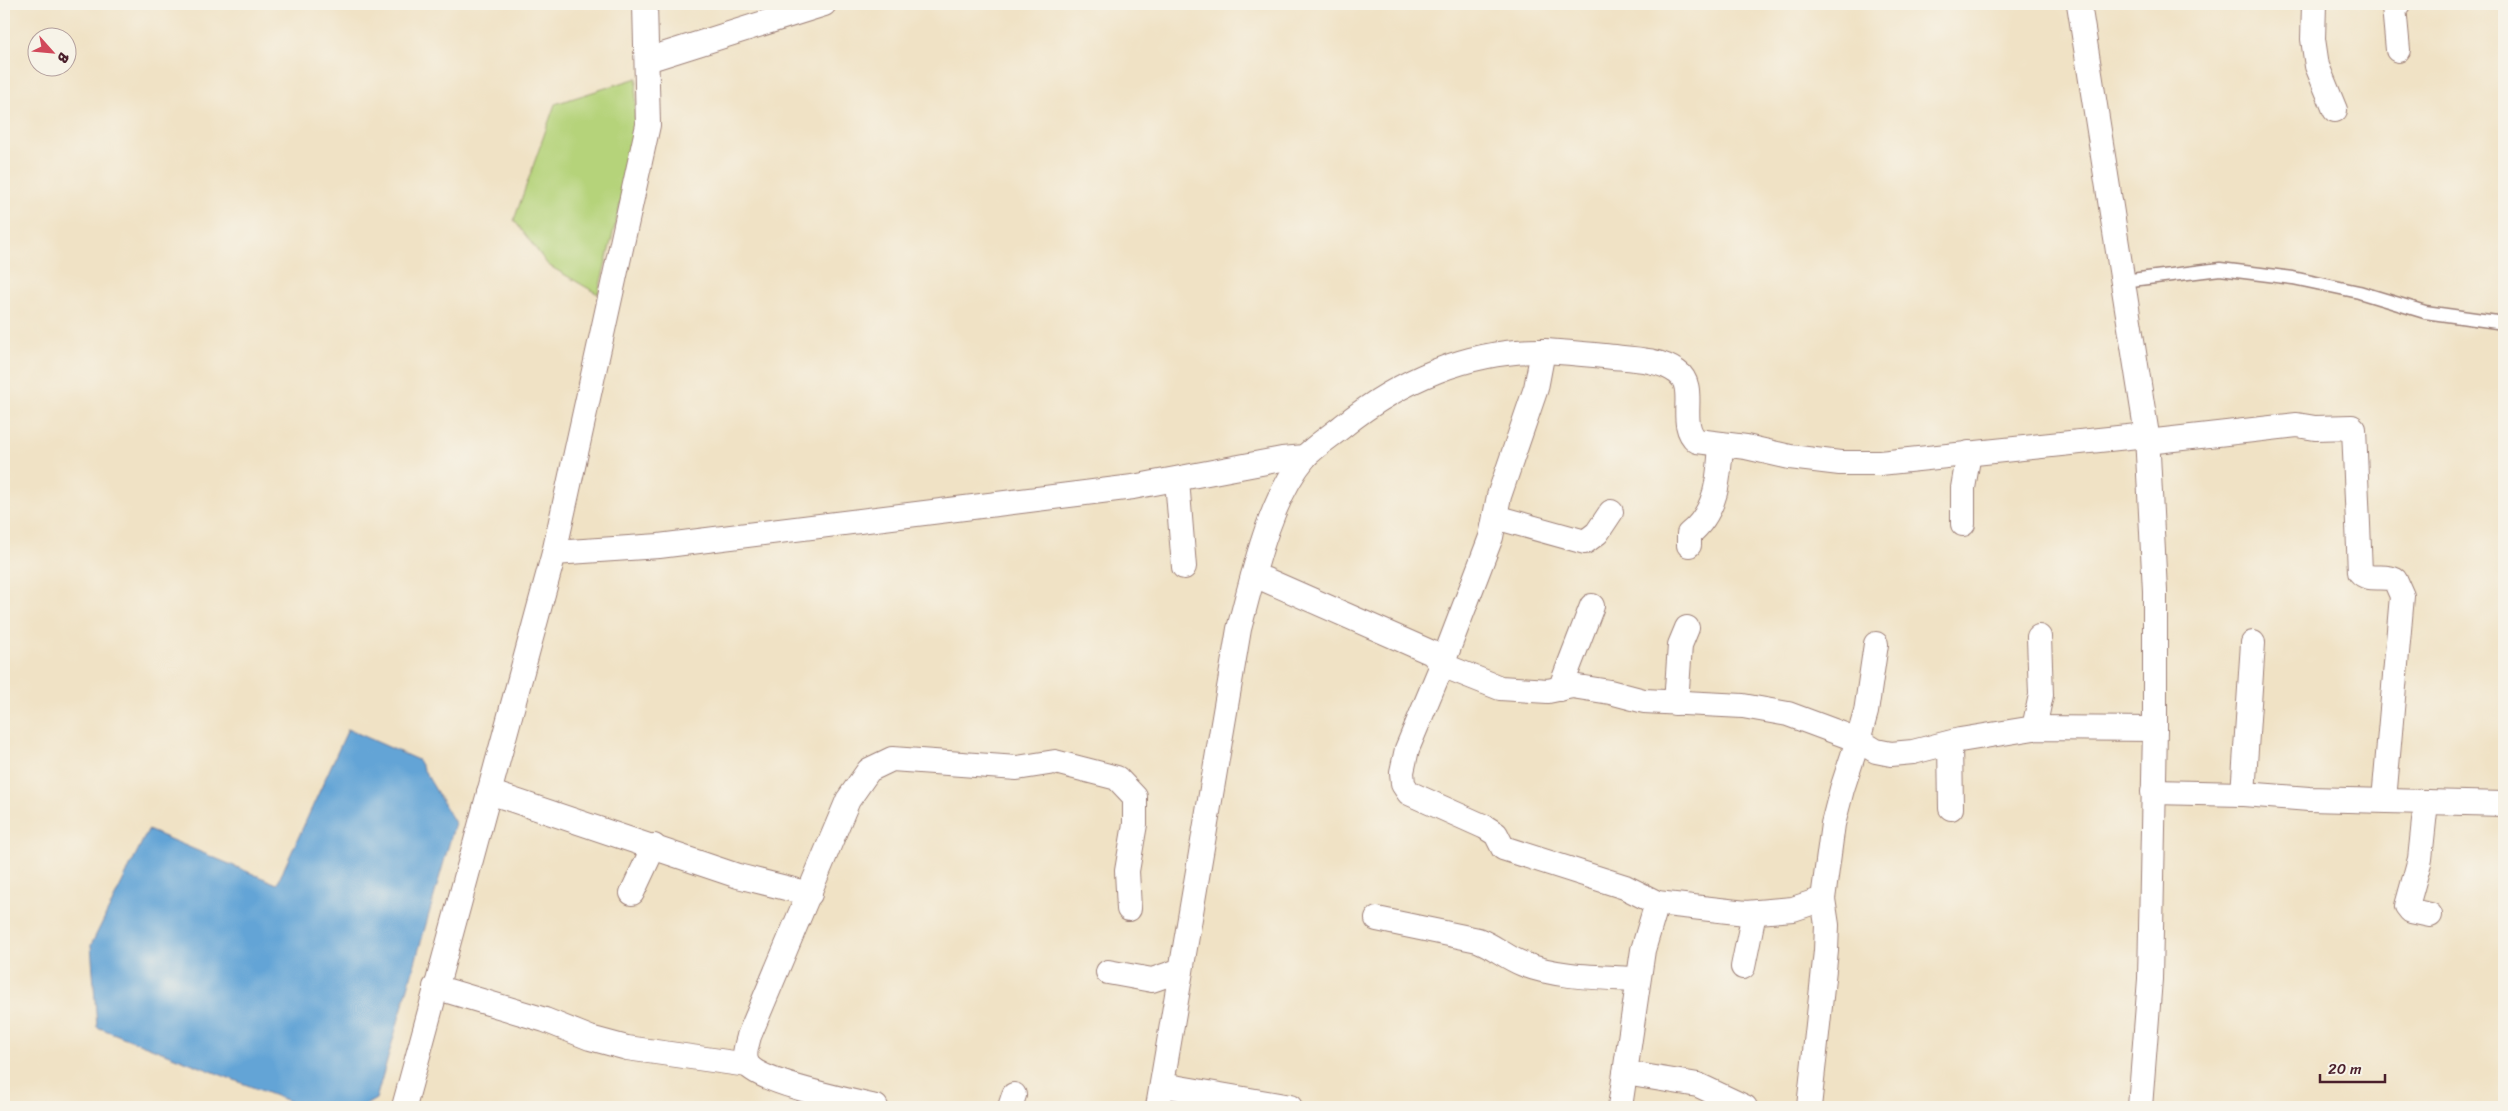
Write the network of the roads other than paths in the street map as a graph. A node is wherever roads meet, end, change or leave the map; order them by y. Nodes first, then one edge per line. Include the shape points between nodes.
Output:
1 (644, 4) edge
2 (824, 4) edge
3 (2079, 4) edge
4 (2314, 4) edge
5 (2398, 4) edge
6 (2398, 50) dead end
7 (647, 60) junction
8 (2335, 110) dead end
9 (2123, 281) junction
10 (2504, 323) edge
11 (1543, 351) junction
12 (2147, 438) junction
13 (1720, 444) junction
14 (1970, 454) junction
15 (1305, 457) junction
16 (1177, 480) junction
17 (1611, 512) dead end
18 (1495, 517) junction
19 (1963, 524) dead end
20 (1689, 545) dead end
21 (554, 553) junction
22 (1184, 566) dead end
23 (1253, 577) junction
24 (1592, 606) dead end
25 (1687, 628) dead end
26 (2039, 637) dead end
27 (2252, 643) dead end
28 (1876, 644) dead end
29 (1442, 665) junction
30 (1560, 689) junction
31 (1676, 703) junction
32 (2034, 728) junction
33 (2155, 729) junction
34 (1858, 740) junction
35 (1950, 743) junction
36 (489, 792) junction
37 (2154, 792) junction
38 (2243, 794) junction
39 (2384, 800) junction
40 (2426, 802) junction
41 (2504, 804) edge
42 (1951, 808) dead end
43 (654, 846) junction
44 (632, 893) dead end
45 (810, 894) junction
46 (1824, 899) junction
47 (1657, 904) junction
48 (1129, 909) dead end
49 (1754, 913) junction
50 (2430, 915) dead end
51 (1377, 919) dead end
52 (1743, 967) dead end
53 (1180, 970) junction
54 (1108, 972) dead end
55 (1638, 980) junction
56 (435, 987) junction
57 (748, 1065) junction
58 (1625, 1073) junction
59 (1160, 1096) edge
60 (828, 1102) edge
61 (404, 1107) edge
62 (876, 1107) edge
63 (1290, 1107) edge
64 (1620, 1107) edge
65 (1745, 1107) edge
66 (1809, 1107) edge
67 (2140, 1107) edge

1 - 7 street
2 - 7 street
3 - 9 street
4 - 8 street via 2313,39 2317,66
5 - 6 street via 2394,7
7 - 21 street via 648,125
9 - 10 lane via 2220,269 2294,278 2359,292 2425,312
9 - 12 street
11 - 13 street via 1626,358 1665,365 1678,372 1686,383 1687,418 1692,437 1697,441
11 - 15 street via 1476,359 1402,386 1363,410
11 - 18 street via 1536,388 1499,496
12 - 14 street
12 - 33 street via 2155,591
12 - 39 street via 2296,425 2354,429 2360,572 2367,577 2386,576 2395,580 2402,596
13 - 14 street via 1840,463 1880,464
13 - 20 street via 1719,471 1711,509 1689,534
14 - 19 street via 1962,488
15 - 16 street
15 - 23 street via 1277,508
16 - 21 street via 659,546
16 - 22 street
17 - 18 street via 1597,533 1585,542
18 - 29 street via 1491,538
21 - 36 street
23 - 29 street via 1296,592 1432,653
23 - 53 street via 1240,629
24 - 30 street
25 - 31 street via 1680,645
26 - 32 street via 2041,695
27 - 38 street
28 - 34 street via 1866,712
29 - 30 street via 1500,688
29 - 47 street via 1406,754 1402,772 1406,789 1485,827 1496,834 1503,848 1625,887
30 - 31 street via 1572,686 1632,699
31 - 34 street via 1773,710
32 - 33 street
32 - 35 street
33 - 37 street
34 - 35 street via 1876,751 1891,754
34 - 46 street via 1833,824
35 - 42 street
36 - 43 street
36 - 56 street
37 - 38 street
37 - 67 street via 2150,979
38 - 39 street
39 - 40 street
40 - 41 street
40 - 50 street via 2420,859 2407,906 2411,911
43 - 44 street
43 - 45 street via 738,876
45 - 48 street via 848,800 869,770 892,759 1017,768 1055,762 1117,778 1135,797 1135,824 1127,871
45 - 57 street via 750,1036 744,1057
46 - 49 street via 1793,909
46 - 66 street via 1826,951
47 - 49 street
47 - 55 street
49 - 52 street
51 - 55 street via 1491,944 1520,963 1540,970
53 - 54 street via 1152,980
53 - 59 street
55 - 58 street
56 - 57 street via 627,1048
56 - 61 street
57 - 60 street via 758,1074
58 - 64 street
58 - 65 street via 1698,1085
59 - 63 street
60 - 62 street

